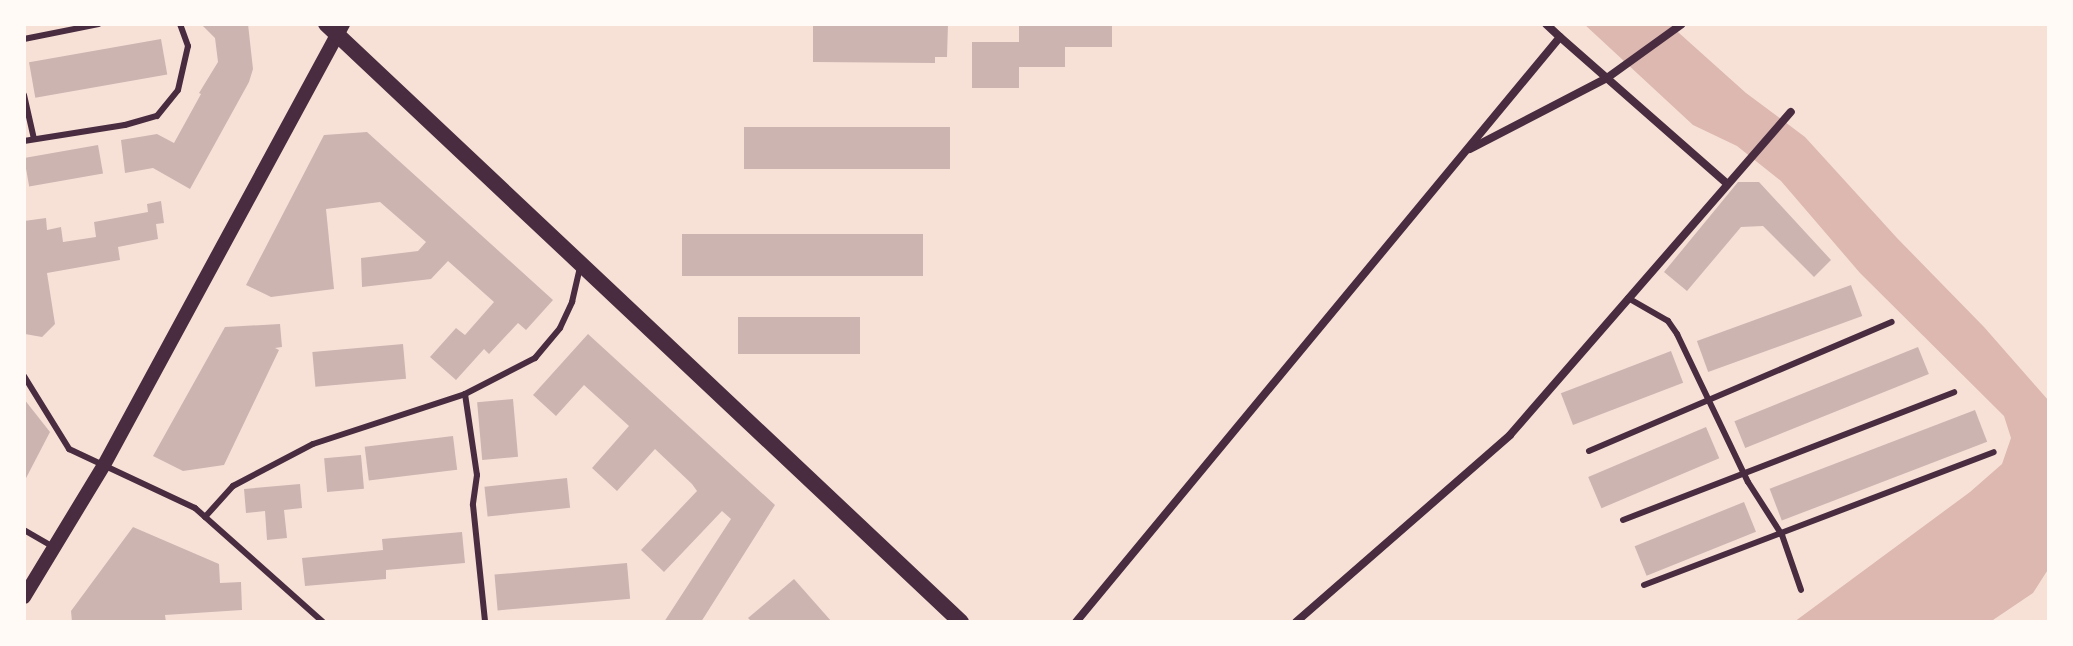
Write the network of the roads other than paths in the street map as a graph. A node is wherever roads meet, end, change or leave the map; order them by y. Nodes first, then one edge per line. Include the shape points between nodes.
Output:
1 (99, 24) edge
2 (180, 24) edge
3 (1546, 24) edge
4 (1682, 24) edge
5 (335, 27) edge
6 (1560, 37) junction
7 (24, 39) edge
8 (1607, 78) junction
9 (24, 95) edge
10 (1791, 112) dead end
11 (34, 139) junction
12 (24, 141) edge
13 (1466, 151) junction
14 (1726, 183) junction
15 (580, 263) junction
16 (1628, 298) junction
17 (1892, 322) dead end
18 (24, 376) edge
19 (1954, 392) dead end
20 (465, 394) junction
21 (1709, 399) junction
22 (1589, 451) dead end
23 (1994, 452) dead end
24 (104, 465) junction
25 (1745, 474) junction
26 (205, 517) junction
27 (1623, 520) dead end
28 (24, 530) edge
29 (1782, 535) junction
30 (54, 547) junction
31 (1644, 585) dead end
32 (1801, 590) dead end
33 (24, 597) edge
34 (323, 622) edge
35 (485, 622) edge
36 (961, 622) edge
37 (1076, 622) edge
38 (1296, 622) edge

1 - 7 lane
2 - 11 lane via 188,46 178,90 157,116
3 - 6 street
4 - 8 street
5 - 15 main road
5 - 24 street
6 - 8 street
6 - 13 street
8 - 13 street
8 - 14 street
9 - 11 lane
10 - 14 street
11 - 12 lane
13 - 37 street
14 - 16 street
15 - 20 lane via 566,315 535,358
15 - 36 main road
16 - 21 lane via 1668,321
16 - 38 street via 1510,435
17 - 21 lane
18 - 24 lane via 69,449
19 - 25 lane
20 - 26 lane via 301,450 233,486
20 - 35 lane via 477,475 473,505
21 - 22 lane
21 - 25 lane
23 - 29 lane
24 - 26 lane
24 - 30 street
25 - 27 lane
25 - 29 lane
26 - 34 lane
28 - 30 lane
29 - 31 lane
29 - 32 lane
30 - 33 street

